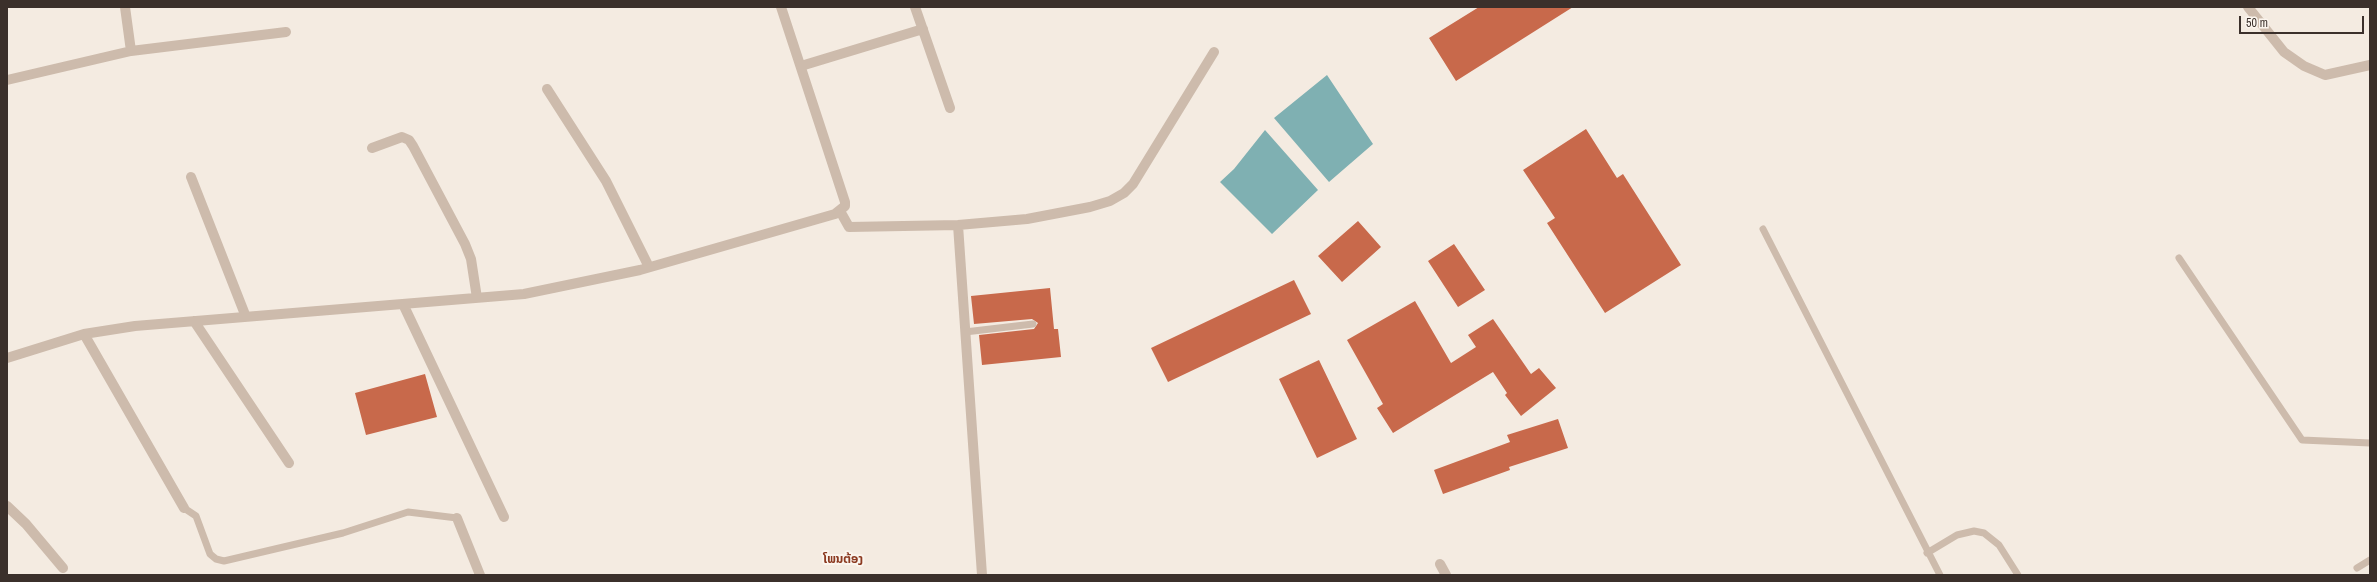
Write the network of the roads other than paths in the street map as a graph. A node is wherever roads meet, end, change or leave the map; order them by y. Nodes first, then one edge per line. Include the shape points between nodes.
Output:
1 (124, 7) edge
2 (781, 7) edge
3 (915, 7) edge
4 (2248, 7) edge
5 (923, 29) junction
6 (286, 32) dead end
7 (131, 52) junction
8 (1214, 52) dead end
9 (2370, 65) edge
10 (800, 66) junction
11 (7, 80) edge
12 (548, 89) dead end
13 (950, 108) dead end
14 (372, 148) dead end
15 (191, 177) dead end
16 (840, 212) junction
17 (958, 226) junction
18 (1763, 229) dead end
19 (2178, 258) dead end
20 (649, 267) junction
21 (477, 298) junction
22 (403, 304) junction
23 (246, 317) junction
24 (194, 321) junction
25 (1033, 324) dead end
26 (965, 332) junction
27 (84, 334) junction
28 (7, 358) edge
29 (2370, 443) edge
30 (289, 463) dead end
31 (7, 506) edge
32 (184, 508) joint
33 (504, 517) dead end
34 (457, 518) joint
35 (1927, 553) junction
36 (2370, 560) edge
37 (1440, 564) dead end
38 (63, 568) dead end
39 (2357, 568) dead end
40 (480, 575) edge
41 (982, 575) edge
42 (1446, 575) edge
43 (1940, 575) edge
44 (2018, 575) edge

1 - 7 street
2 - 10 street
3 - 5 street
4 - 9 street via 2284,52 2304,66 2325,75
5 - 10 street
5 - 13 street
6 - 7 street
7 - 11 street
8 - 17 street via 1142,170 1124,193 1110,200 1027,219
10 - 16 street via 845,202
12 - 20 street via 606,180
14 - 21 street via 402,137 413,146 465,244 471,259
15 - 23 street
16 - 17 street via 849,227
16 - 20 street
17 - 26 street
18 - 35 lane
19 - 29 lane via 2302,440
20 - 21 street via 524,294
21 - 22 street
22 - 23 street
22 - 33 street
23 - 24 street
24 - 27 street
24 - 30 street
25 - 26 lane
26 - 41 street
27 - 28 street
27 - 32 street
31 - 38 street via 26,524
32 - 34 lane via 196,516 210,554 216,560 224,561 343,533 408,512
34 - 40 street
35 - 43 lane
35 - 44 lane via 1957,535 1974,531 1984,533 1999,544
36 - 39 lane
37 - 42 street

